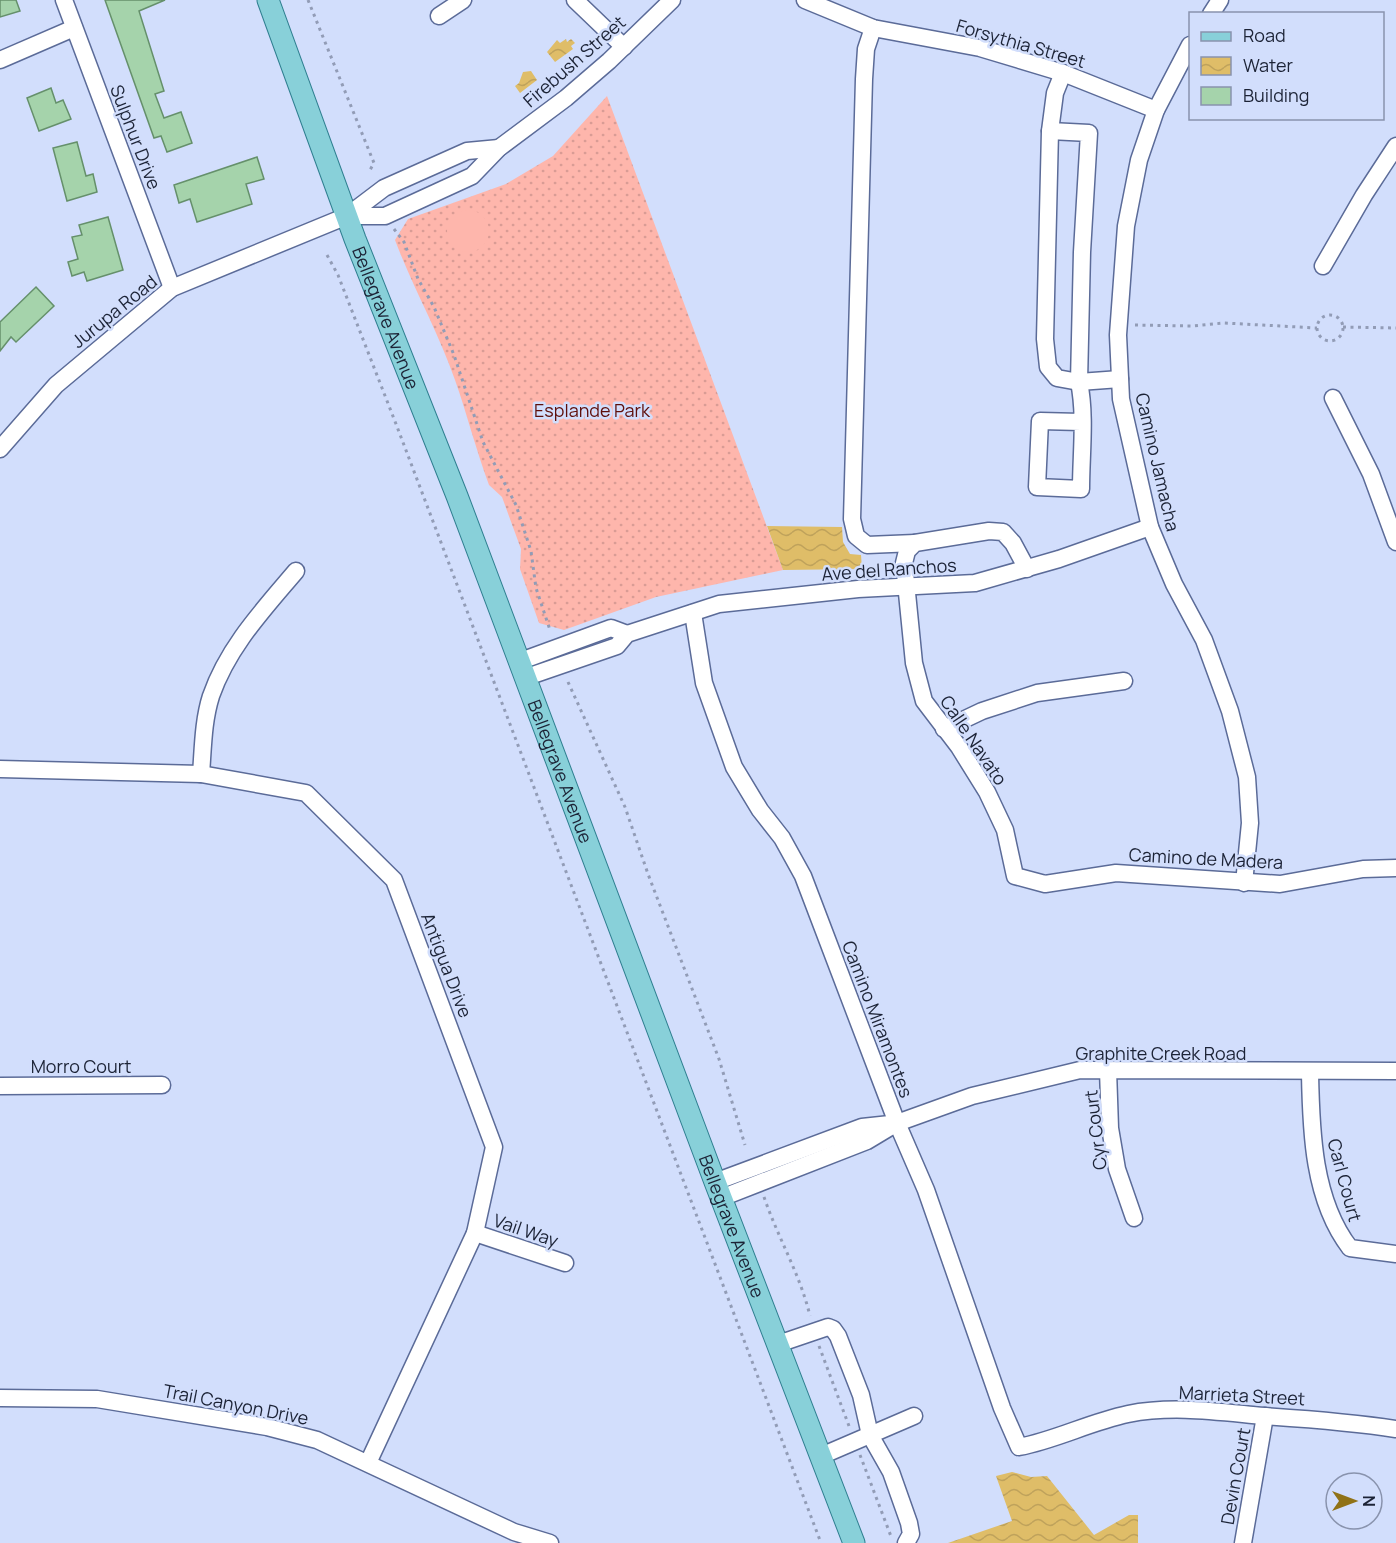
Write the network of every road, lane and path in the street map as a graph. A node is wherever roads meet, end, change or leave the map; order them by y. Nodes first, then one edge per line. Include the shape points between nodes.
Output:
1 (64, 0) edge
2 (268, 0) edge
3 (308, 0) edge
4 (463, 0) edge
5 (575, 0) edge
6 (672, 0) edge
7 (805, 0) edge
8 (439, 16) dead end
9 (74, 28) junction
10 (873, 28) junction
11 (624, 47) junction
12 (1189, 49) edge
13 (0, 60) edge
14 (1063, 73) junction
15 (1156, 110) junction
16 (1050, 131) junction
17 (1396, 146) edge
18 (499, 148) junction
19 (370, 170) dead end
20 (347, 216) junction
21 (392, 225) dead end
22 (327, 255) dead end
23 (1323, 266) dead end
24 (172, 288) junction
25 (1135, 325) dead end
26 (1343, 327) junction
27 (1317, 328) junction
28 (1396, 328) edge
29 (1120, 379) junction
30 (1078, 382) junction
31 (1333, 398) dead end
32 (1082, 422) junction
33 (0, 449) edge
34 (1150, 527) junction
35 (1396, 542) edge
36 (915, 543) junction
37 (1027, 569) junction
38 (296, 571) dead end
39 (906, 587) junction
40 (693, 613) junction
41 (550, 630) dead end
42 (521, 670) junction
43 (1124, 681) dead end
44 (568, 682) dead end
45 (944, 729) junction
46 (0, 769) edge
47 (201, 774) junction
48 (1396, 868) edge
49 (1015, 876) joint
50 (1244, 883) junction
51 (1108, 1070) junction
52 (1396, 1071) edge
53 (1311, 1073) junction
54 (162, 1085) dead end
55 (0, 1086) edge
56 (897, 1123) junction
57 (745, 1144) dead end
58 (718, 1190) junction
59 (764, 1197) dead end
60 (1134, 1218) dead end
61 (475, 1233) junction
62 (1396, 1254) edge
63 (565, 1263) dead end
64 (814, 1332) junction
65 (778, 1344) junction
66 (0, 1398) edge
67 (914, 1416) dead end
68 (1265, 1416) junction
69 (1396, 1429) edge
70 (862, 1438) junction
71 (1019, 1447) joint
72 (821, 1456) junction
73 (368, 1463) junction
74 (550, 1543) edge
75 (821, 1543) edge
76 (854, 1543) edge
77 (894, 1543) edge
78 (906, 1543) edge
79 (1243, 1543) edge

1 - 9 street, Sulphur Drive
2 - 20 main road, Bellegrave Avenue
3 - 19 path via 374,163
4 - 8 street
5 - 11 street
6 - 11 street, Firebush Street
7 - 10 street, Forsythia Street
9 - 13 street
9 - 24 street, Sulphur Drive
10 - 14 street, Forsythia Street via 980,48
10 - 36 street via 866,49 864,80 852,519 856,536 867,545
11 - 18 street, Firebush Street via 566,98
12 - 15 street, Camino Jamacha
14 - 15 street, Forsythia Street
14 - 16 street via 1055,93
15 - 29 street, Camino Jamacha via 1139,160 1126,226 1118,335
16 - 30 street via 1045,339 1048,367 1057,378
16 - 30 street via 1089,133
17 - 23 street
18 - 20 street via 467,151 384,188
18 - 20 street, Firebush Street via 472,176 385,216
20 - 24 street, Jurupa Road
20 - 42 main road, Bellegrave Avenue
21 - 41 path via 434,307 483,442 516,505
22 - 75 path via 404,446
24 - 33 street, Jurupa Road via 56,385
25 - 27 path via 1224,323
26 - 27 path via 1340,319 1329,315 1319,321
26 - 27 path via 1342,335 1331,342 1319,336
26 - 28 path
29 - 30 street
29 - 34 street, Camino Jamacha via 1129,440
30 - 32 street
31 - 35 street via 1371,474
32 - 32 street via 1081,489 1037,487 1040,421
34 - 37 street, Ave del Ranchos
34 - 50 street, Camino Jamacha via 1204,640 1230,711 1247,777 1250,823
36 - 37 street via 1003,532
36 - 39 street, Calle Navato via 907,551 904,563
37 - 39 street, Ave del Ranchos via 975,583
38 - 47 street via 241,638 225,664 206,718
39 - 40 street, Ave del Ranchos via 730,603
39 - 45 street, Calle Navato via 914,663 924,701
40 - 42 street, Ave del Ranchos via 627,634 611,628
40 - 56 street, Camino Miramontes via 704,683 734,767 759,810 782,838 802,876
42 - 58 main road, Bellegrave Avenue
43 - 45 street via 1037,693 982,711
44 - 57 path via 626,807 719,1059
45 - 49 street, Calle Navato via 987,792 1005,830
46 - 47 street, Antigua Drive
47 - 61 street, Antigua Drive via 306,793 394,880 494,1147
48 - 50 street, Camino de Madera via 1363,868 1280,884
49 - 50 street, Camino de Madera via 1045,884 1116,873
51 - 53 street, Graphite Creek Road
51 - 56 street, Graphite Creek Road via 1080,1070 1030,1080
51 - 60 street, Cyr Court via 1110,1128 1117,1169
52 - 53 street, Graphite Creek Road
53 - 62 street, Carl Court via 1315,1160 1337,1232 1350,1248
54 - 55 street, Morro Court
56 - 58 street, Graphite Creek Road via 867,1141
56 - 71 street, Camino Miramontes via 926,1190
58 - 65 main road, Bellegrave Avenue
59 - 64 path via 797,1271
61 - 63 street, Vail Way
61 - 73 street, Antigua Drive
64 - 65 street
64 - 70 path
64 - 70 street via 828,1328 838,1336 861,1395
65 - 72 main road, Bellegrave Avenue
66 - 73 street, Trail Canyon Drive via 97,1399 267,1427 317,1440
67 - 70 street
68 - 69 street, Marrieta Street via 1346,1420
68 - 71 street, Marrieta Street via 1187,1409 1129,1414
68 - 79 street, Devin Court
70 - 72 street
70 - 77 path
70 - 78 street via 891,1472 909,1523 911,1534
72 - 76 main road, Bellegrave Avenue
73 - 74 street, Trail Canyon Drive via 514,1532

